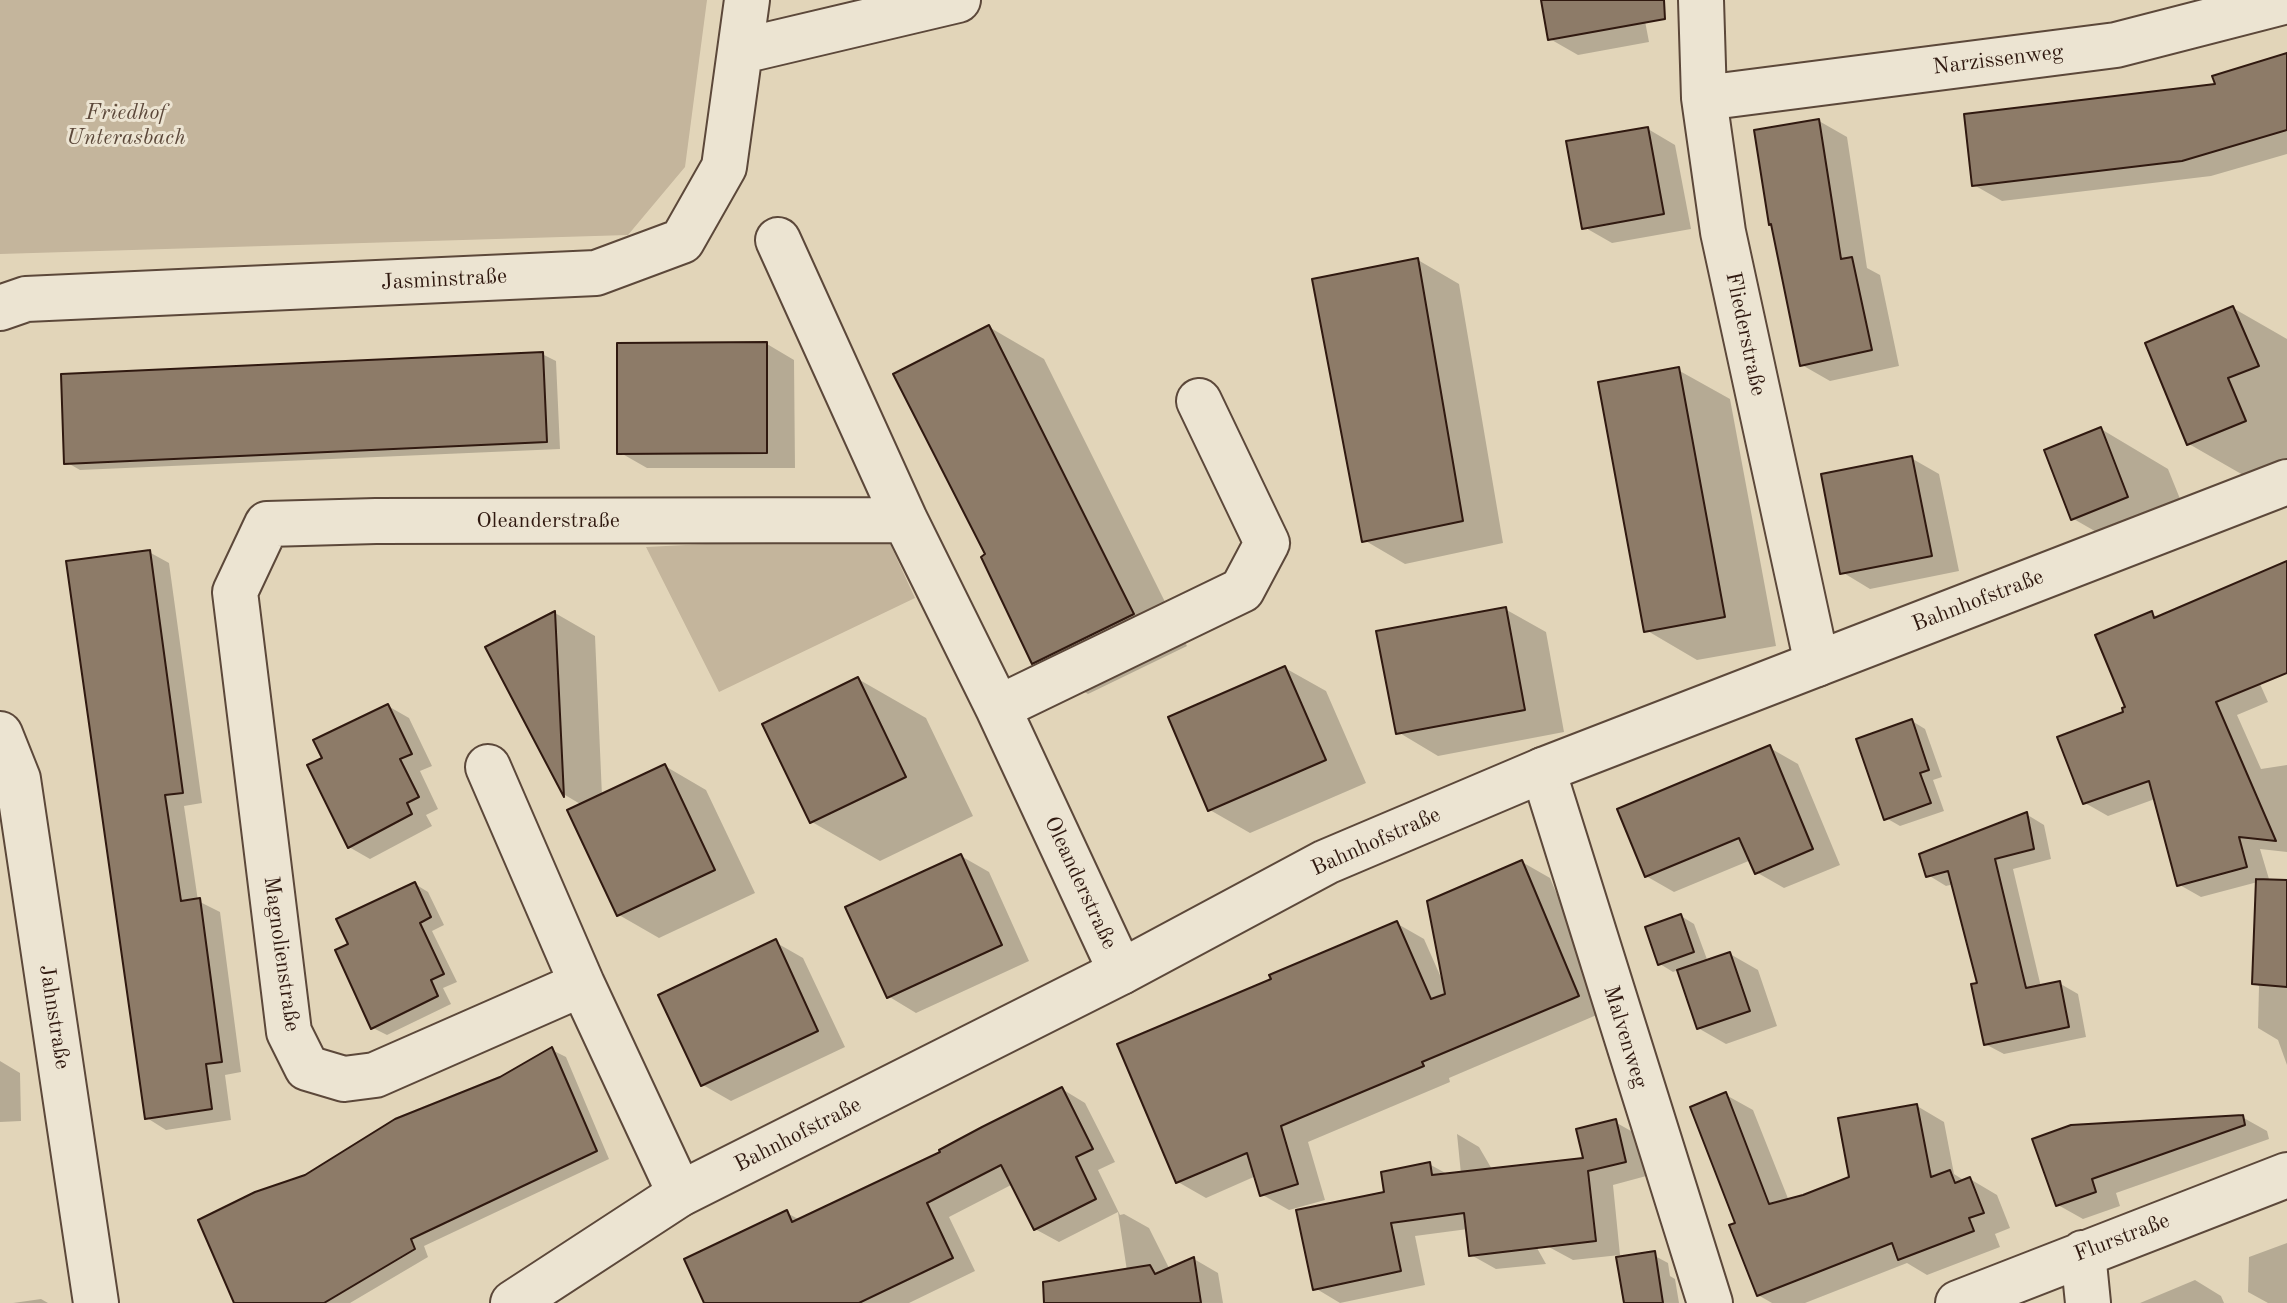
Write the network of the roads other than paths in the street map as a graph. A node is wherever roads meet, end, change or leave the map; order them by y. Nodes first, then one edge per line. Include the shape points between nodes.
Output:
1 (747, 0) edge
2 (958, 0) edge
3 (1701, 0) edge
4 (2287, 1) edge
5 (742, 51) junction
6 (1704, 98) junction
7 (778, 240) dead end
8 (0, 308) edge
9 (1199, 401) dead end
10 (2287, 482) edge
11 (905, 520) junction
12 (235, 592) joint
13 (1817, 664) junction
14 (998, 708) junction
15 (0, 734) edge
16 (488, 767) dead end
17 (1543, 770) junction
18 (1121, 972) junction
19 (582, 984) junction
20 (2287, 1175) edge
21 (680, 1194) junction
22 (2083, 1253) junction
23 (96, 1303) edge
24 (513, 1303) edge
25 (1710, 1303) edge
26 (1958, 1303) edge
27 (2088, 1303) edge

1 - 5 street, Jasminstraße
2 - 5 street
3 - 6 street, Fliederstraße
4 - 6 street, Narzissenweg via 2116,45
5 - 8 street, Jasminstraße via 724,167 682,241 596,273 26,299
6 - 13 street, Fliederstraße via 1723,232
7 - 11 street, Oleanderstraße
9 - 14 street via 1267,543 1242,590
10 - 13 street, Bahnhofstraße
11 - 12 street, Oleanderstraße via 267,524
11 - 14 street, Oleanderstraße
12 - 19 street, Magnolienstraße via 289,1032 307,1068 344,1079 375,1075
13 - 17 street, Bahnhofstraße
14 - 18 street, Oleanderstraße
15 - 23 street, Jahnstraße via 18,779
16 - 19 street
17 - 18 street, Bahnhofstraße via 1326,862
17 - 25 street, Malvenweg
18 - 21 street, Bahnhofstraße
19 - 21 street
20 - 22 street, Flurstraße
21 - 24 street, Bahnhofstraße
22 - 26 street, Flurstraße
22 - 27 street

